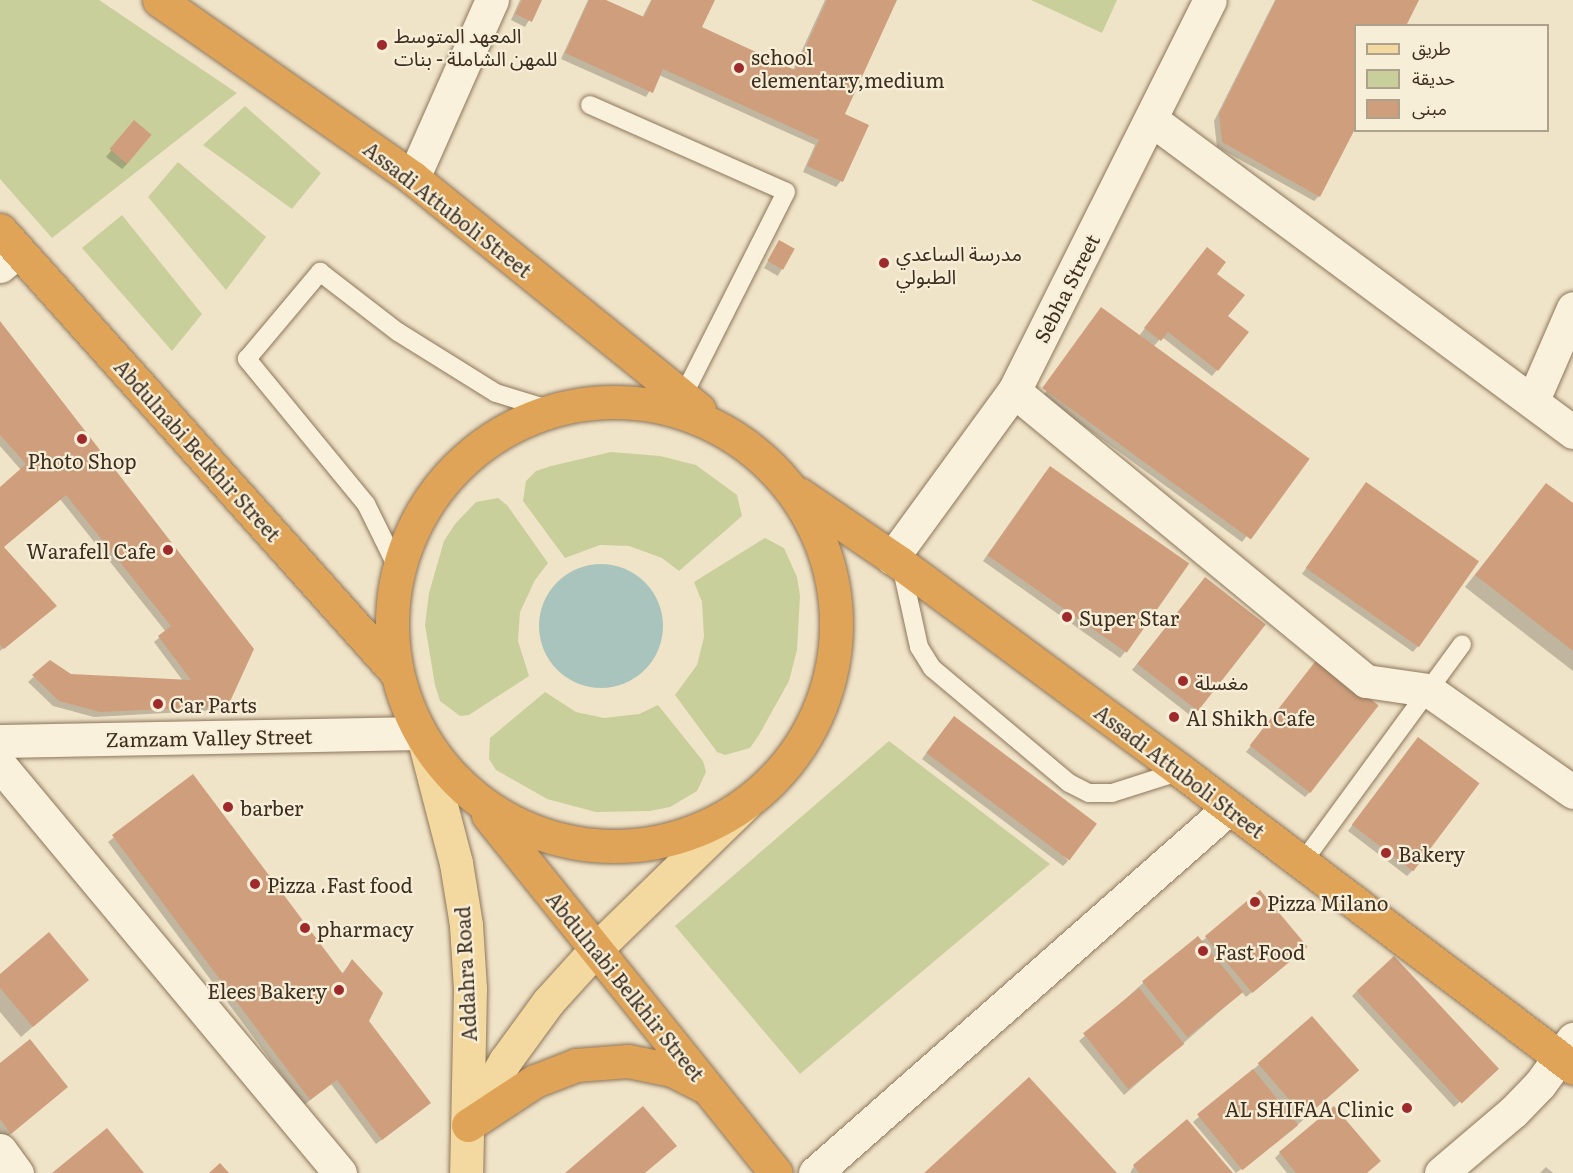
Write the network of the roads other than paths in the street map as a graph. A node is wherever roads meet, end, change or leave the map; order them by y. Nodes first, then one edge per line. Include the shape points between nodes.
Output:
1 (159, 0) edge
2 (492, 0) edge
3 (1210, 0) edge
4 (590, 105) dead end
5 (1152, 120) junction
6 (413, 178) junction
7 (6, 249) edge
8 (1573, 308) edge
9 (1014, 391) junction
10 (682, 398) junction
11 (1533, 400) junction
12 (551, 410) junction
13 (727, 431) junction
14 (1573, 432) edge
15 (781, 482) junction
16 (896, 560) junction
17 (398, 569) junction
18 (1462, 644) dead end
19 (395, 671) junction
20 (1428, 690) junction
21 (421, 739) junction
22 (0, 741) edge
23 (0, 765) edge
24 (1181, 771) junction
25 (1573, 792) edge
26 (475, 800) junction
27 (745, 804) junction
28 (1229, 808) junction
29 (1302, 863) junction
30 (597, 948) junction
31 (1569, 1055) edge
32 (710, 1090) junction
33 (468, 1125) junction
34 (0, 1150) edge
35 (17, 1173) edge
36 (340, 1173) edge
37 (466, 1173) edge
38 (776, 1173) edge
39 (815, 1173) edge
40 (1441, 1173) edge

1 - 6 highway, Assadi Attuboli Street
2 - 6 street
3 - 5 street, Sebha Street
4 - 10 lane via 786,192
5 - 9 street, Sebha Street
5 - 11 street
6 - 10 highway, Assadi Attuboli Street
7 - 19 highway, Abdulnabi Belkhir Street
8 - 11 street
9 - 16 street, Sebha Street
9 - 20 street via 1366,681
10 - 13 highway, Assadi Attuboli Street
11 - 14 street
12 - 13 highway via 595,401 641,402 686,412
12 - 17 highway via 508,428 470,454 446,479 414,526
12 - 17 lane via 496,393 398,332 320,273 247,359 366,504
13 - 15 highway
15 - 16 highway, Assadi Attuboli Street
15 - 27 highway via 809,514 827,556 836,602 836,648 826,693 807,736 780,773
16 - 24 highway, Assadi Attuboli Street
16 - 24 lane via 919,647 932,668 1069,783 1089,793 1112,793
17 - 19 highway via 391,620
18 - 20 lane
19 - 21 highway
20 - 25 street
20 - 29 lane
21 - 22 street, Zamzam Valley Street
21 - 26 highway
21 - 33 main road, Addahra Road via 456,863 466,925
23 - 36 street
24 - 28 highway, Assadi Attuboli Street
26 - 27 highway via 516,825 561,841 609,847 657,843 685,834
26 - 30 highway, Abdulnabi Belkhir Street
27 - 30 main road
28 - 29 highway, Assadi Attuboli Street
28 - 39 street
29 - 31 highway, Assadi Attuboli Street
30 - 32 highway, Abdulnabi Belkhir Street
30 - 33 main road via 535,1019
31 - 40 street via 1513,1112
32 - 33 highway via 672,1070 628,1061 576,1065 535,1081
32 - 38 highway, Abdulnabi Belkhir Street
33 - 37 main road, Addahra Road
34 - 35 street

